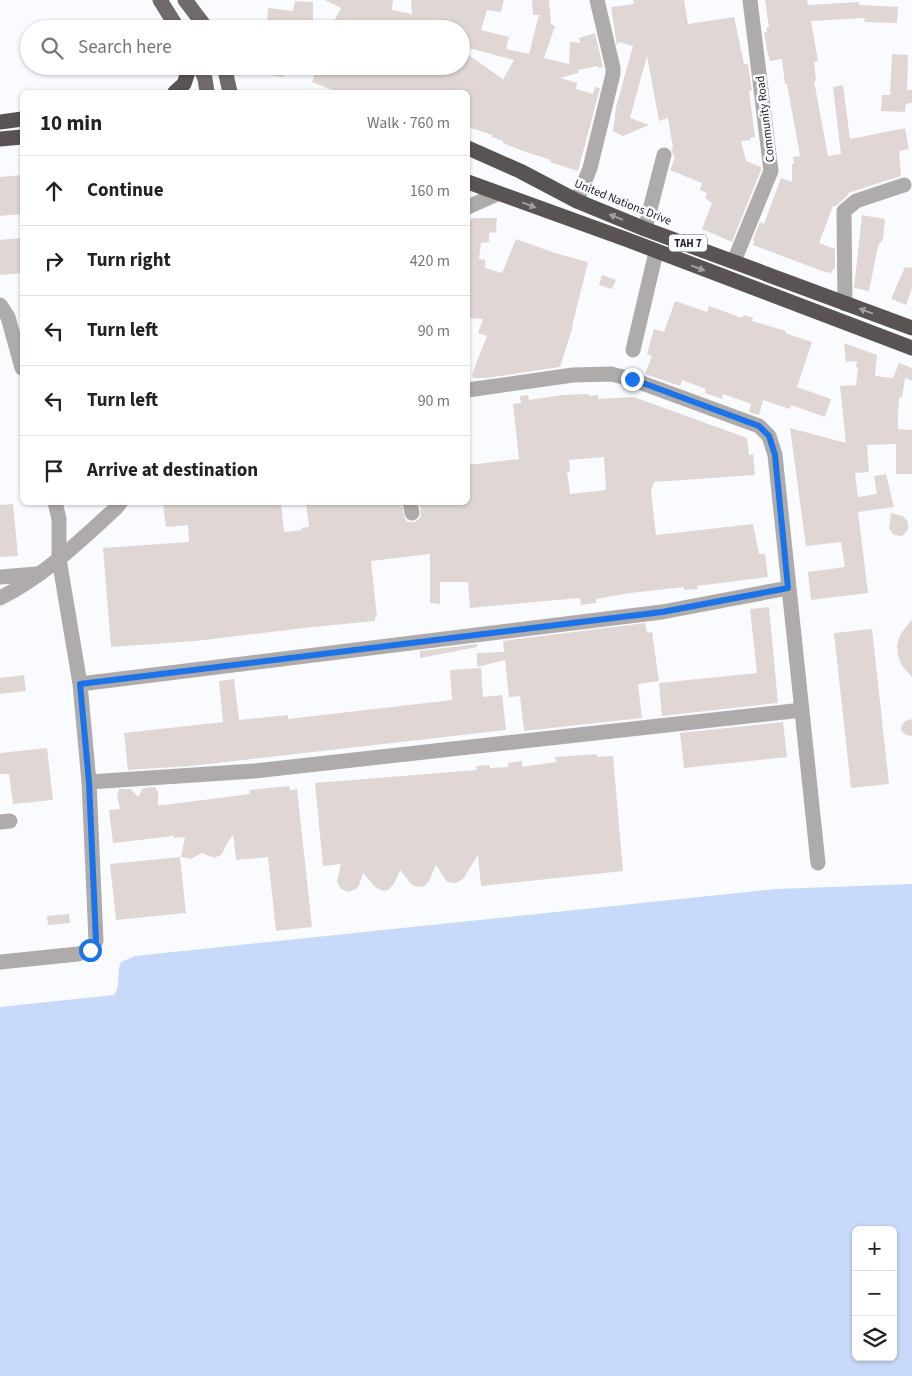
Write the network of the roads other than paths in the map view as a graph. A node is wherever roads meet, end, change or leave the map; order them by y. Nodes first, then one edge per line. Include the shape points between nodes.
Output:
1 (160, 0) edge
2 (185, 0) edge
3 (597, 0) edge
4 (750, 0) edge
5 (172, 20) edge
6 (200, 20) edge
7 (187, 75) edge
8 (204, 75) edge
9 (226, 75) edge
10 (177, 90) edge
11 (207, 90) edge
12 (230, 90) edge
13 (20, 119) edge
14 (0, 122) edge
15 (20, 137) edge
16 (0, 139) edge
17 (470, 149) edge
18 (664, 155) dead end
19 (470, 183) edge
20 (904, 186) dead end
21 (497, 194) junction
22 (578, 201) junction
23 (470, 206) edge
24 (646, 229) junction
25 (656, 252) junction
26 (734, 261) junction
27 (845, 304) junction
28 (10, 312) edge
29 (912, 328) edge
30 (912, 348) edge
31 (633, 350) dead end
32 (20, 359) edge
33 (470, 390) edge
34 (56, 505) edge
35 (118, 505) edge
36 (59, 559) junction
37 (39, 573) junction
38 (0, 577) edge
39 (788, 588) junction
40 (0, 598) edge
41 (80, 684) junction
42 (802, 710) junction
43 (89, 782) junction
44 (818, 863) dead end
45 (0, 962) edge

1 - 5 main road
2 - 6 main road
3 - 22 street via 613,74 590,168
4 - 26 street, Community Road via 771,171
7 - 10 highway
8 - 11 main road
9 - 12 main road
13 - 14 highway
15 - 16 highway
17 - 22 highway, United Nations Drive / TAH 7
18 - 24 street
19 - 21 highway, TAH 7
20 - 27 street via 856,201 844,211
21 - 23 street
21 -> 25 highway, TAH 7
24 -> 22 highway, United Nations Drive / TAH 7
24 - 26 highway, United Nations Drive / TAH 7
25 -> 30 highway, TAH 7
25 - 31 street
26 - 27 highway, United Nations Drive / TAH 7
29 -> 27 highway, United Nations Drive / TAH 7
28 - 32 street
33 - 39 street via 573,375 611,374 759,426 769,436 775,455
34 - 36 street
35 - 36 street
36 - 37 street
36 - 41 street
37 - 38 street
37 - 40 street
39 - 41 street via 662,612
39 - 42 street
41 - 43 street
42 - 43 street via 254,771
42 - 44 street
43 - 45 street via 96,941 90,950 78,954

